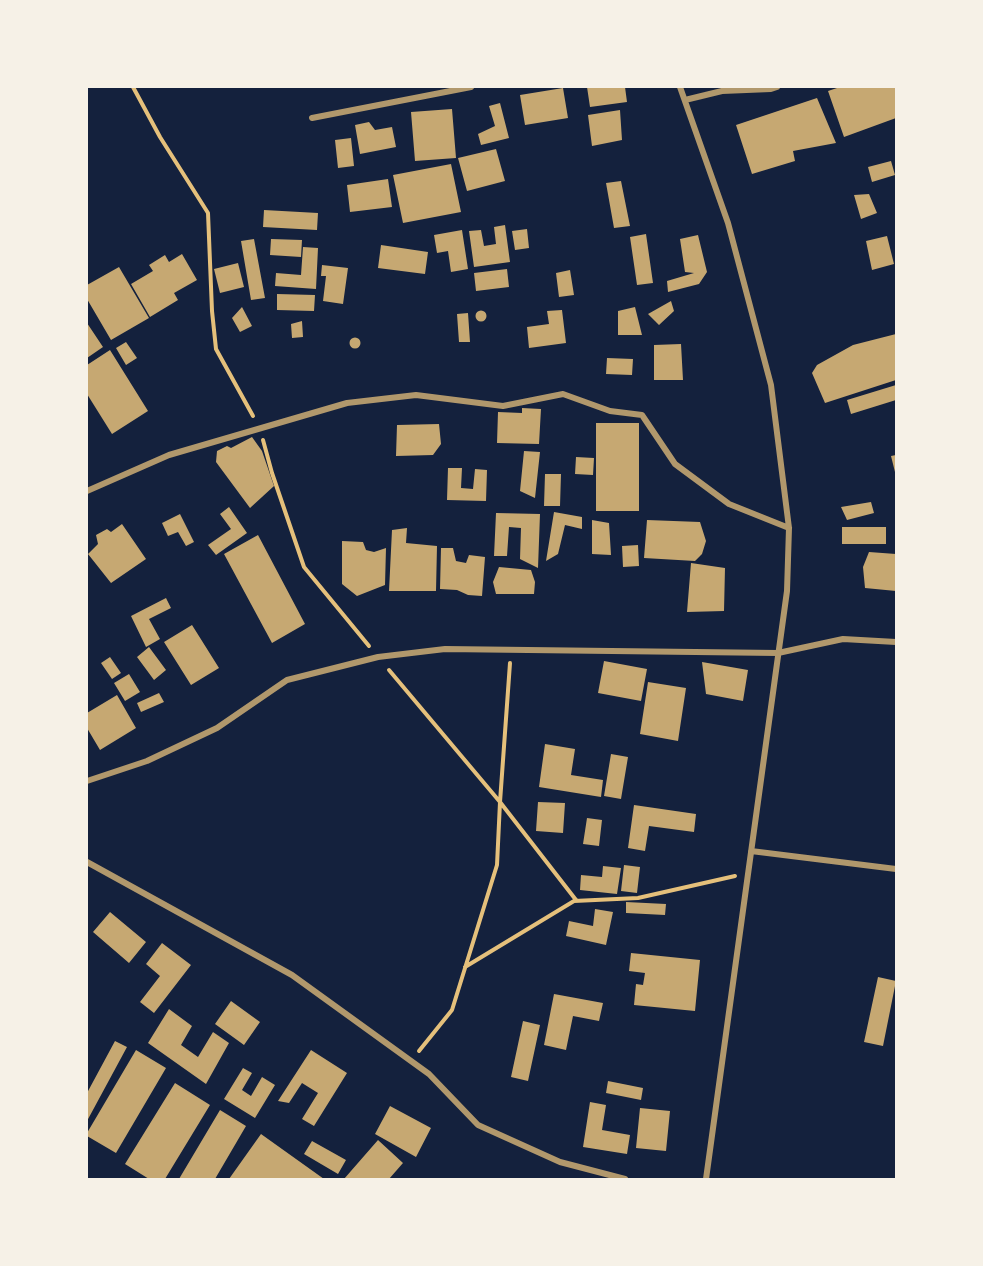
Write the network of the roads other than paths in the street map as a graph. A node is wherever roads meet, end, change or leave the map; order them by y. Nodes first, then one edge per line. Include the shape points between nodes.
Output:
1 (471, 87) edge
2 (680, 87) edge
3 (777, 87) edge
4 (685, 100) junction
5 (312, 118) dead end
6 (87, 491) edge
7 (789, 528) junction
8 (896, 642) edge
9 (778, 652) junction
10 (87, 781) edge
11 (751, 851) junction
12 (87, 862) edge
13 (896, 869) edge
14 (625, 1179) edge
15 (706, 1179) edge

1 - 5 street
2 - 4 street
3 - 4 street via 722,91
4 - 7 street via 728,223 771,385
6 - 7 street via 170,455 347,403 416,395 503,406 563,394 610,411 642,415 675,464 729,504
7 - 9 street via 787,591
8 - 9 street via 843,639
9 - 10 street via 446,649 378,657 287,680 217,728 147,760
9 - 11 street
11 - 13 street
11 - 15 street
12 - 14 street via 292,975 429,1074 478,1125 560,1162

